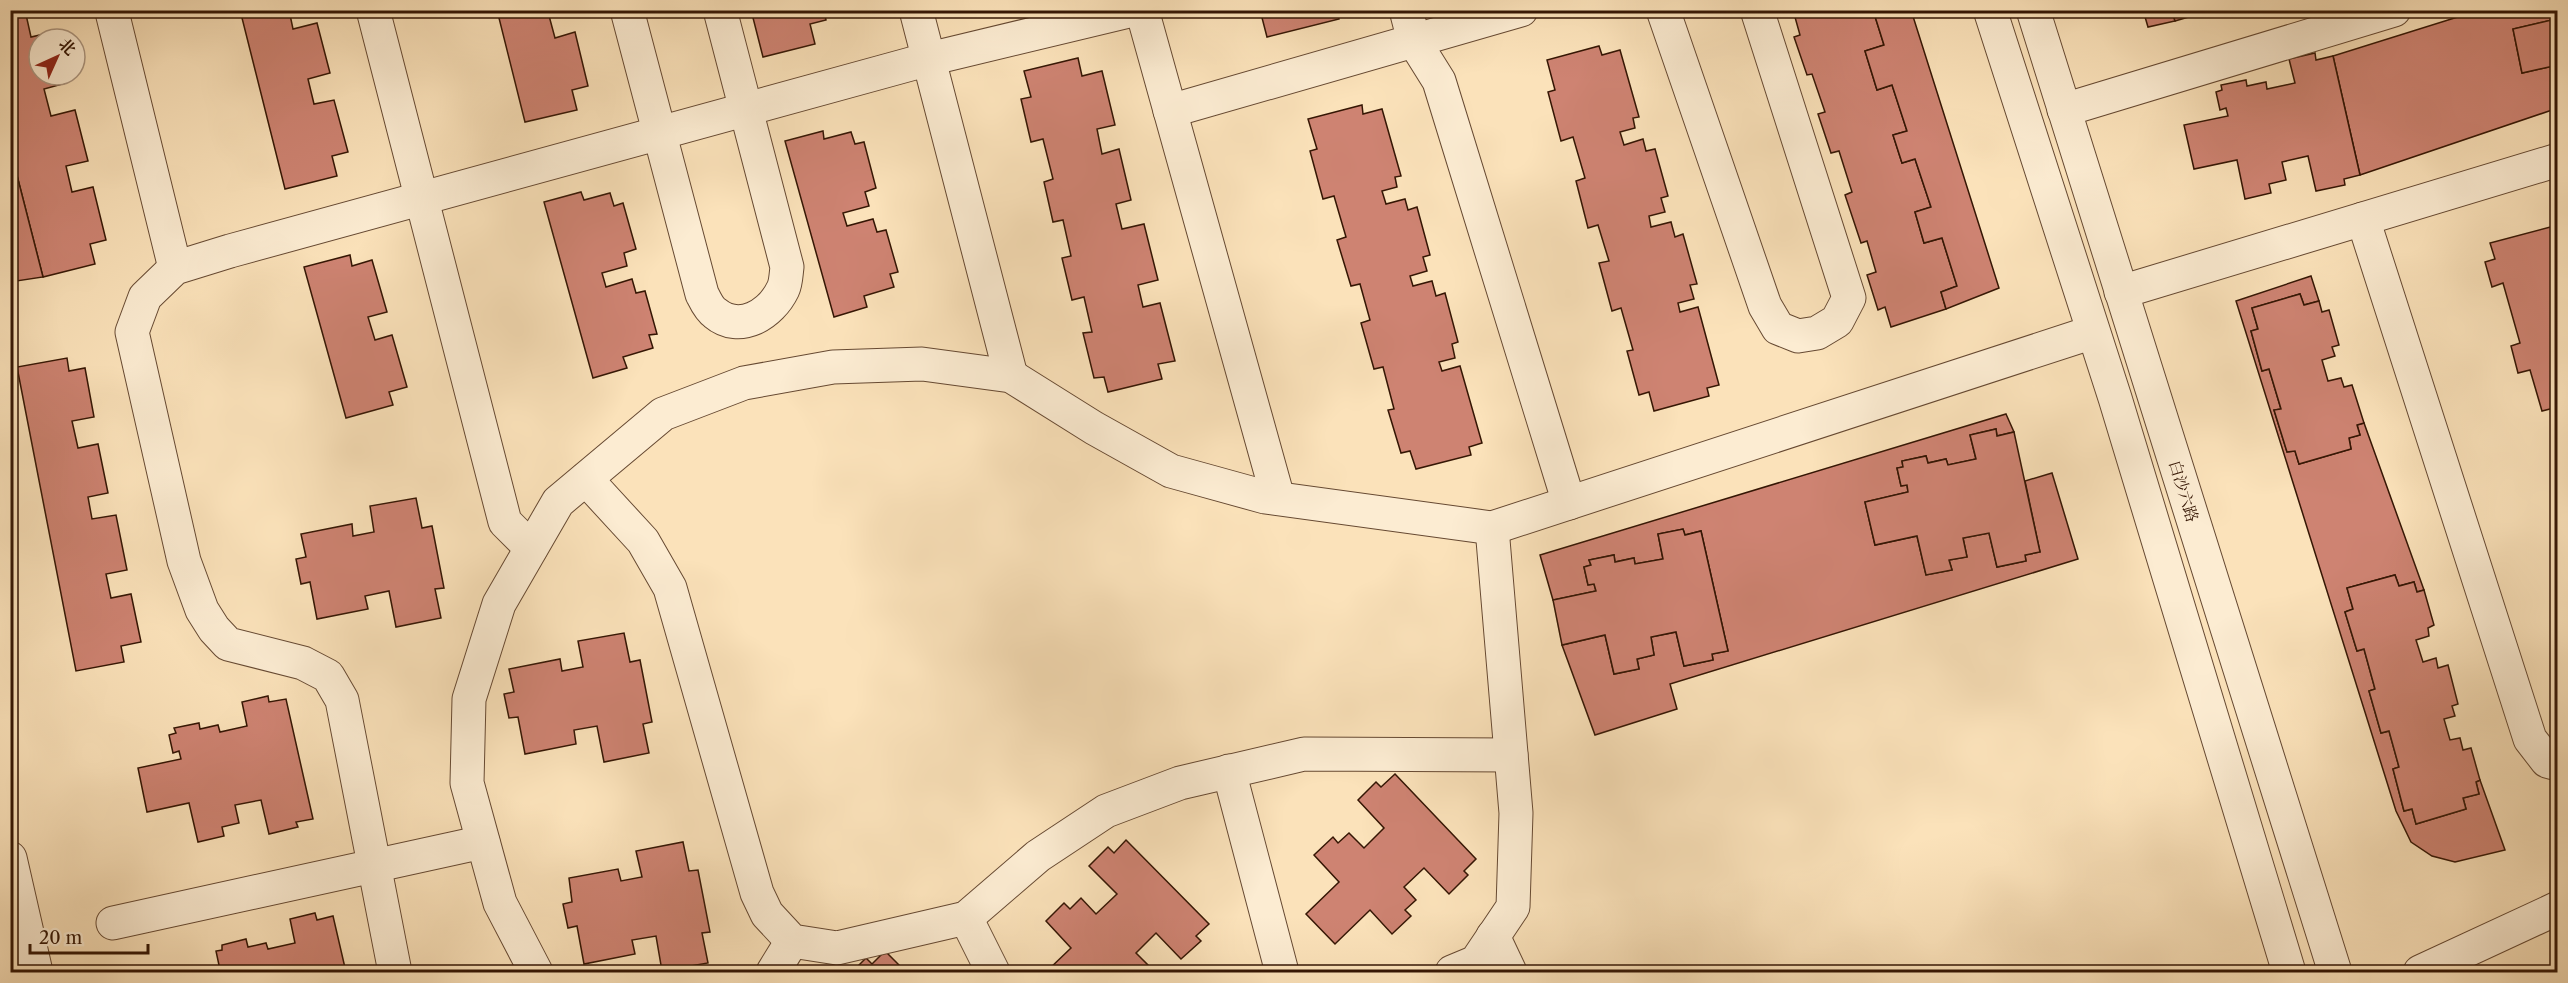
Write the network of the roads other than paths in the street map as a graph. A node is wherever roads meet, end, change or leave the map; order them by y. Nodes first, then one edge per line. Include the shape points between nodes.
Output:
1 (373, 10) edge
2 (627, 10) edge
3 (720, 10) edge
4 (916, 10) edge
5 (1133, 10) edge
6 (1142, 10) edge
7 (1521, 10) edge
8 (1663, 10) edge
9 (1757, 10) edge
10 (1990, 10) edge
11 (2033, 10) edge
12 (2394, 10) edge
13 (112, 12) dead end
14 (2316, 22) edge
15 (1410, 26) edge
16 (929, 59) junction
17 (746, 109) junction
18 (2064, 110) junction
19 (1170, 111) junction
20 (658, 134) junction
21 (2558, 160) edge
22 (421, 198) junction
23 (2363, 219) junction
24 (174, 268) junction
25 (2121, 292) junction
26 (2093, 332) junction
27 (1011, 376) junction
28 (585, 479) junction
29 (1278, 498) junction
30 (1569, 503) junction
31 (1492, 528) junction
32 (531, 548) junction
33 (1511, 755) junction
34 (2558, 764) edge
35 (1229, 771) junction
36 (483, 842) junction
37 (10, 858) edge
38 (374, 866) junction
39 (2558, 908) edge
40 (966, 918) junction
41 (113, 923) dead end
42 (1493, 936) junction
43 (792, 941) junction
44 (36, 972) edge
45 (395, 972) edge
46 (536, 972) edge
47 (773, 972) edge
48 (993, 972) edge
49 (1282, 972) edge
50 (1452, 972) edge
51 (1510, 972) edge
52 (2289, 972) edge
53 (2335, 972) edge
54 (2420, 972) edge

1 - 22 street
2 - 20 street
3 - 17 street
4 - 16 street
5 - 16 street
6 - 19 street
7 - 15 street
8 - 9 street via 1765,306 1778,328 1798,336 1817,333 1837,321 1849,298
10 - 26 street
11 - 18 street, 白沙六路
12 - 14 street
13 - 24 street
14 - 18 street
15 - 19 street
15 - 30 street via 1439,81
16 - 17 street
16 - 27 street
17 - 20 street
17 - 20 street via 787,267 784,288 771,308 751,321 729,321 714,313 702,294
18 - 25 street, 白沙六路
19 - 29 street
20 - 22 street
21 - 23 street
22 - 24 street
22 - 32 street via 505,522
23 - 25 street
23 - 34 street via 2530,739 2547,761
24 - 38 street via 145,297 132,332 184,561 202,610 228,644 303,663 328,676 342,700
25 - 53 street, 白沙六路
26 - 30 street
26 - 52 street
27 - 28 street via 922,364 833,367 744,383 663,414
27 - 29 street via 1171,471
28 - 32 street via 558,502
28 - 43 street via 643,542 670,588 757,893 767,914
29 - 31 street
30 - 31 street
31 - 33 street
32 - 36 street via 499,604 469,699 466,783
33 - 35 street via 1304,754
33 - 42 street via 1516,813 1513,907
35 - 40 street via 1180,783 1106,811 1038,856
35 - 49 street
36 - 38 street
36 - 46 street via 500,903
37 - 44 street
38 - 41 street
38 - 45 street
39 - 54 street
40 - 43 street via 837,948
40 - 48 street
42 - 50 street via 1476,962
42 - 51 street
43 - 47 street

